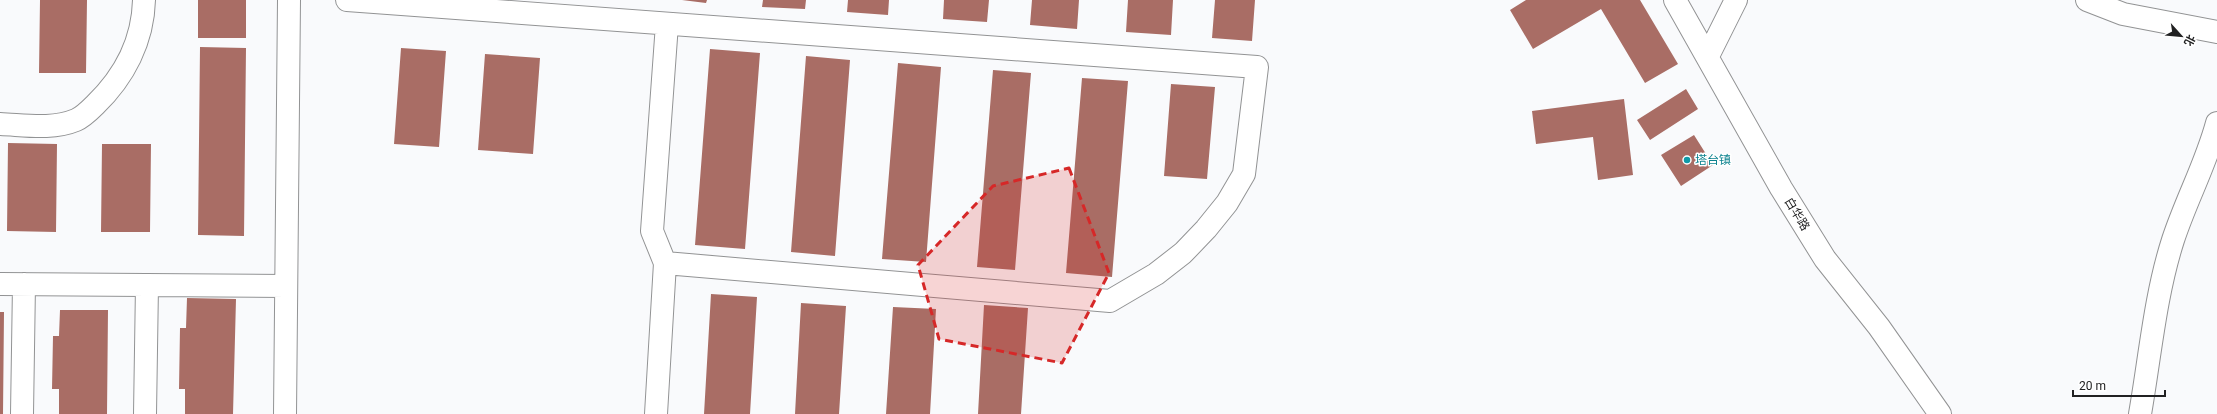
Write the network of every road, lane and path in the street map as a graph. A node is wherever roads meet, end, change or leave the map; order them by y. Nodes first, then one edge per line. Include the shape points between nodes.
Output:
1 (144, 0) edge
2 (289, 0) edge
3 (347, 0) edge
4 (1674, 0) edge
5 (1736, 0) edge
6 (2087, 0) edge
7 (667, 24) junction
8 (2217, 32) edge
9 (1708, 56) junction
10 (2217, 123) edge
11 (0, 124) edge
12 (665, 263) junction
13 (0, 284) edge
14 (24, 284) junction
15 (147, 285) junction
16 (286, 286) junction
17 (22, 414) edge
18 (145, 414) edge
19 (285, 414) edge
20 (656, 414) edge
21 (1940, 414) edge
22 (2140, 414) edge

1 - 11 street via 144,16 129,61 117,81 92,109 77,120 49,126
2 - 16 street
3 - 7 street
4 - 9 street, 白华路
5 - 9 street
6 - 8 street via 2123,14
7 - 12 street via 652,231
7 - 12 street via 1257,67 1244,174 1227,203 1183,253 1156,274 1110,301
9 - 21 street, 白华路 via 1781,188 1825,259 1879,327
10 - 22 street via 2209,154 2173,240 2161,287
12 - 20 street
13 - 14 street
14 - 15 street
14 - 17 street
15 - 16 street
15 - 18 street
16 - 19 street

